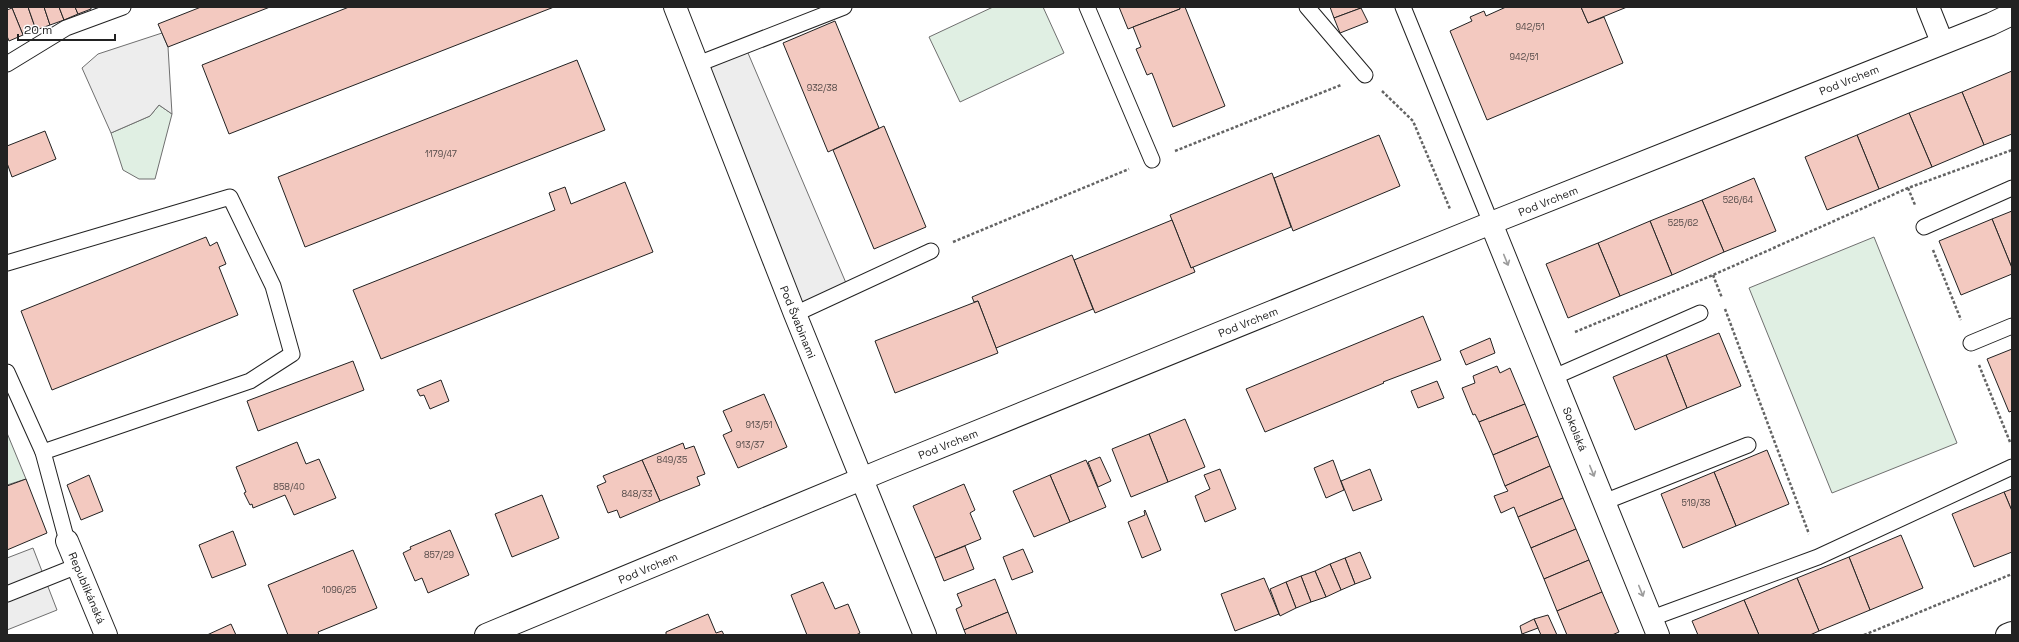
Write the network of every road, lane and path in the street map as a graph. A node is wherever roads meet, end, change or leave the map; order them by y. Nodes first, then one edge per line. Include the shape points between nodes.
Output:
1 (123, 7) edge
2 (675, 7) edge
3 (844, 7) edge
4 (1087, 7) edge
5 (1307, 7) edge
6 (1403, 7) edge
7 (1928, 7) edge
8 (2012, 14) edge
9 (1942, 42) junction
10 (7, 64) edge
11 (698, 64) junction
12 (1365, 75) junction
13 (2012, 150) edge
14 (1152, 160) junction
15 (1908, 188) junction
16 (2012, 188) edge
17 (1491, 224) junction
18 (1924, 227) junction
19 (1461, 236) junction
20 (931, 251) joint
21 (7, 264) edge
22 (1713, 275) junction
23 (1700, 313) dead end
24 (795, 314) junction
25 (2012, 326) edge
26 (1575, 332) dead end
27 (1970, 343) junction
28 (7, 372) edge
29 (1554, 377) junction
30 (10, 387) edge
31 (1748, 445) dead end
32 (2012, 446) edge
33 (43, 452) junction
34 (2012, 466) edge
35 (862, 479) junction
36 (1604, 502) junction
37 (67, 541) joint
38 (1818, 557) junction
39 (78, 566) junction
40 (2012, 574) edge
41 (7, 594) edge
42 (1655, 627) edge
43 (2012, 633) edge
44 (106, 635) edge
45 (486, 635) edge
46 (926, 635) edge
47 (1864, 635) edge
48 (2007, 635) edge

1 - 10 lane via 66,28
2 - 11 street, Pod Švabinami
3 - 11 lane
4 - 14 lane
5 - 12 lane
6 - 17 lane
7 - 9 street
8 - 9 street, Pod Vrchem
9 - 17 street, Pod Vrchem
11 - 24 street, Pod Švabinami
12 - 14 path
12 - 19 path via 1413,121
13 - 15 path
14 - 20 path
15 - 18 path
15 - 22 path
16 - 18 lane
17 - 19 street, Pod Vrchem
17 -> 29 street, Sokolská
18 - 27 path
19 - 35 street, Pod Vrchem
20 - 24 lane
21 - 33 lane via 230,197 273,286 292,354 250,380
22 - 26 path
22 - 38 path
23 - 29 lane
24 - 35 street, Pod Švabinami
25 - 27 lane
27 - 32 path
28 - 30 lane
29 -> 36 street, Sokolská
30 - 33 lane
31 - 36 lane
33 - 37 lane
34 - 38 lane
35 - 45 street, Pod Vrchem
35 - 46 street, Pod Švabinami
36 -> 42 street, Sokolská
37 - 39 street, Republikánská
38 - 42 lane
39 - 41 lane
39 - 44 street, Republikánská
40 - 47 path
43 - 48 street

